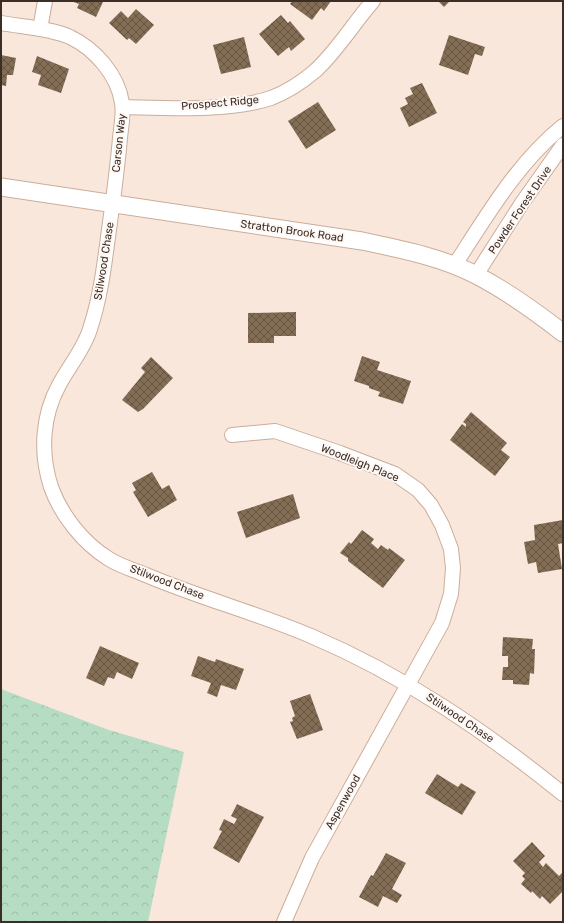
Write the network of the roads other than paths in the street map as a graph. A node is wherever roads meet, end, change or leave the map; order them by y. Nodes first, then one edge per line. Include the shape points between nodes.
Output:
1 (45, 1) edge
2 (373, 1) edge
3 (1, 23) edge
4 (40, 29) junction
5 (123, 107) junction
6 (563, 126) edge
7 (563, 144) edge
8 (1, 187) edge
9 (112, 205) junction
10 (454, 266) junction
11 (476, 275) junction
12 (563, 334) edge
13 (232, 435) dead end
14 (409, 685) junction
15 (563, 794) edge
16 (284, 922) edge

1 - 4 street
2 - 5 street, Prospect Ridge via 315,70 292,88 271,98 249,103 188,108
3 - 4 street, Carson Way
4 - 5 street, Carson Way via 69,37 93,52 110,72
5 - 9 street, Carson Way
6 - 10 street, Powder Forest Drive via 544,141 502,193
7 - 11 street, Powder Forest Drive
8 - 9 street, Stratton Brook Road
9 - 10 street, Stratton Brook Road via 362,241 409,251
9 - 14 street, Stilwood Chase via 98,304 89,332 58,386 47,414 43,448 51,487 63,511 82,539 109,559 161,581 311,636
10 - 11 street, Stratton Brook Road
11 - 12 street, Stratton Brook Road via 531,308
13 - 14 street, Woodleigh Place via 276,431 340,452 395,474 418,490 430,505 442,525 450,549 453,568 451,594 442,623
14 - 15 street, Stilwood Chase via 516,756
14 - 16 street, Aspenwood via 312,858

